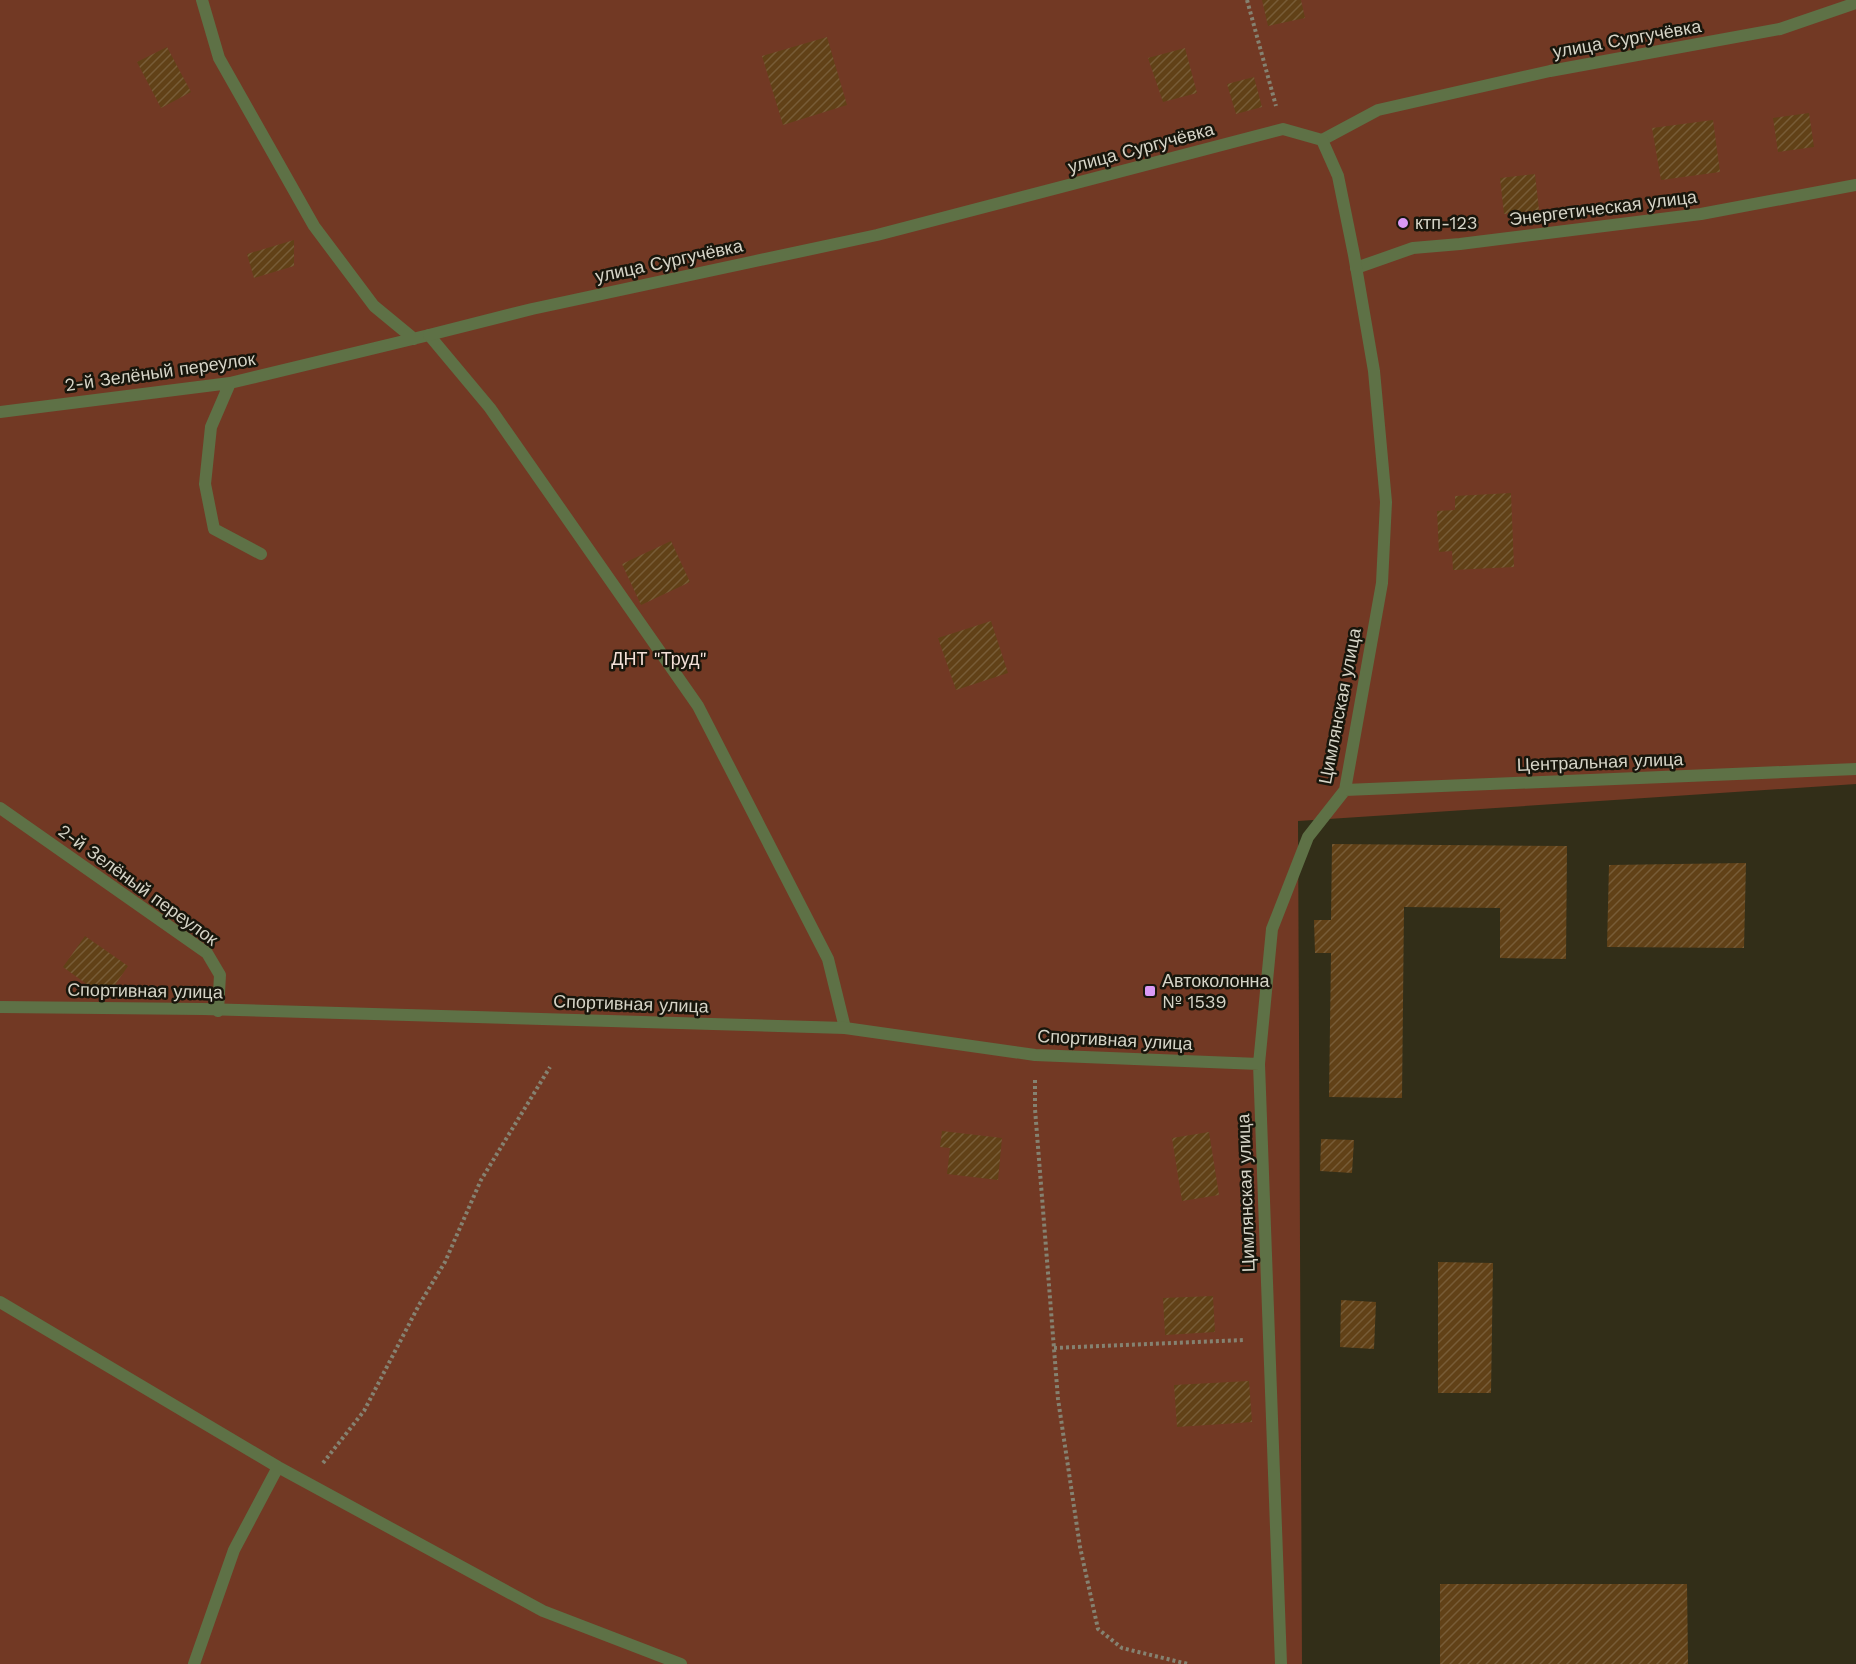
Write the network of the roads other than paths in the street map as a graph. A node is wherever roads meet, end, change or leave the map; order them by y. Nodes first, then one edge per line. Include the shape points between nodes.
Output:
1 (201, 0) edge
2 (1856, 3) edge
3 (1322, 140) junction
4 (1856, 185) edge
5 (1356, 267) junction
6 (429, 335) junction
7 (414, 339) junction
8 (230, 383) junction
9 (0, 412) edge
10 (261, 554) dead end
11 (1856, 769) edge
12 (1345, 790) junction
13 (0, 808) edge
14 (0, 1007) edge
15 (218, 1011) junction
16 (845, 1028) junction
17 (1259, 1064) junction
18 (0, 1302) edge
19 (278, 1467) junction
20 (194, 1664) edge
21 (681, 1664) edge
22 (1281, 1664) edge

1 - 7 street via 219,58 314,226 374,306
2 - 3 street, улица Сургучёвка via 1780,29 1550,71 1378,110
3 - 5 street, Цимлянская улица via 1338,176
3 - 6 street, улица Сургучёвка via 1283,129 877,235
4 - 5 street, Энергетическая улица via 1701,214 1413,248
5 - 12 street, Цимлянская улица via 1374,371 1386,502 1382,583
6 - 7 street, 2-й Зелёный переулок
6 - 16 street via 490,408 698,706 828,959
7 - 8 street, 2-й Зелёный переулок
8 - 9 street, 2-й Зелёный переулок
8 - 10 street via 212,427 205,484 214,529
11 - 12 street, Центральная улица
12 - 17 street, Цимлянская улица via 1308,837 1272,929
13 - 15 street, 2-й Зелёный переулок via 207,953 220,975
14 - 15 street, Спортивная улица
15 - 16 street, Спортивная улица
16 - 17 street, Спортивная улица via 1035,1055
17 - 22 street, Цимлянская улица
18 - 19 street
19 - 20 street via 234,1551
19 - 21 street via 543,1611

